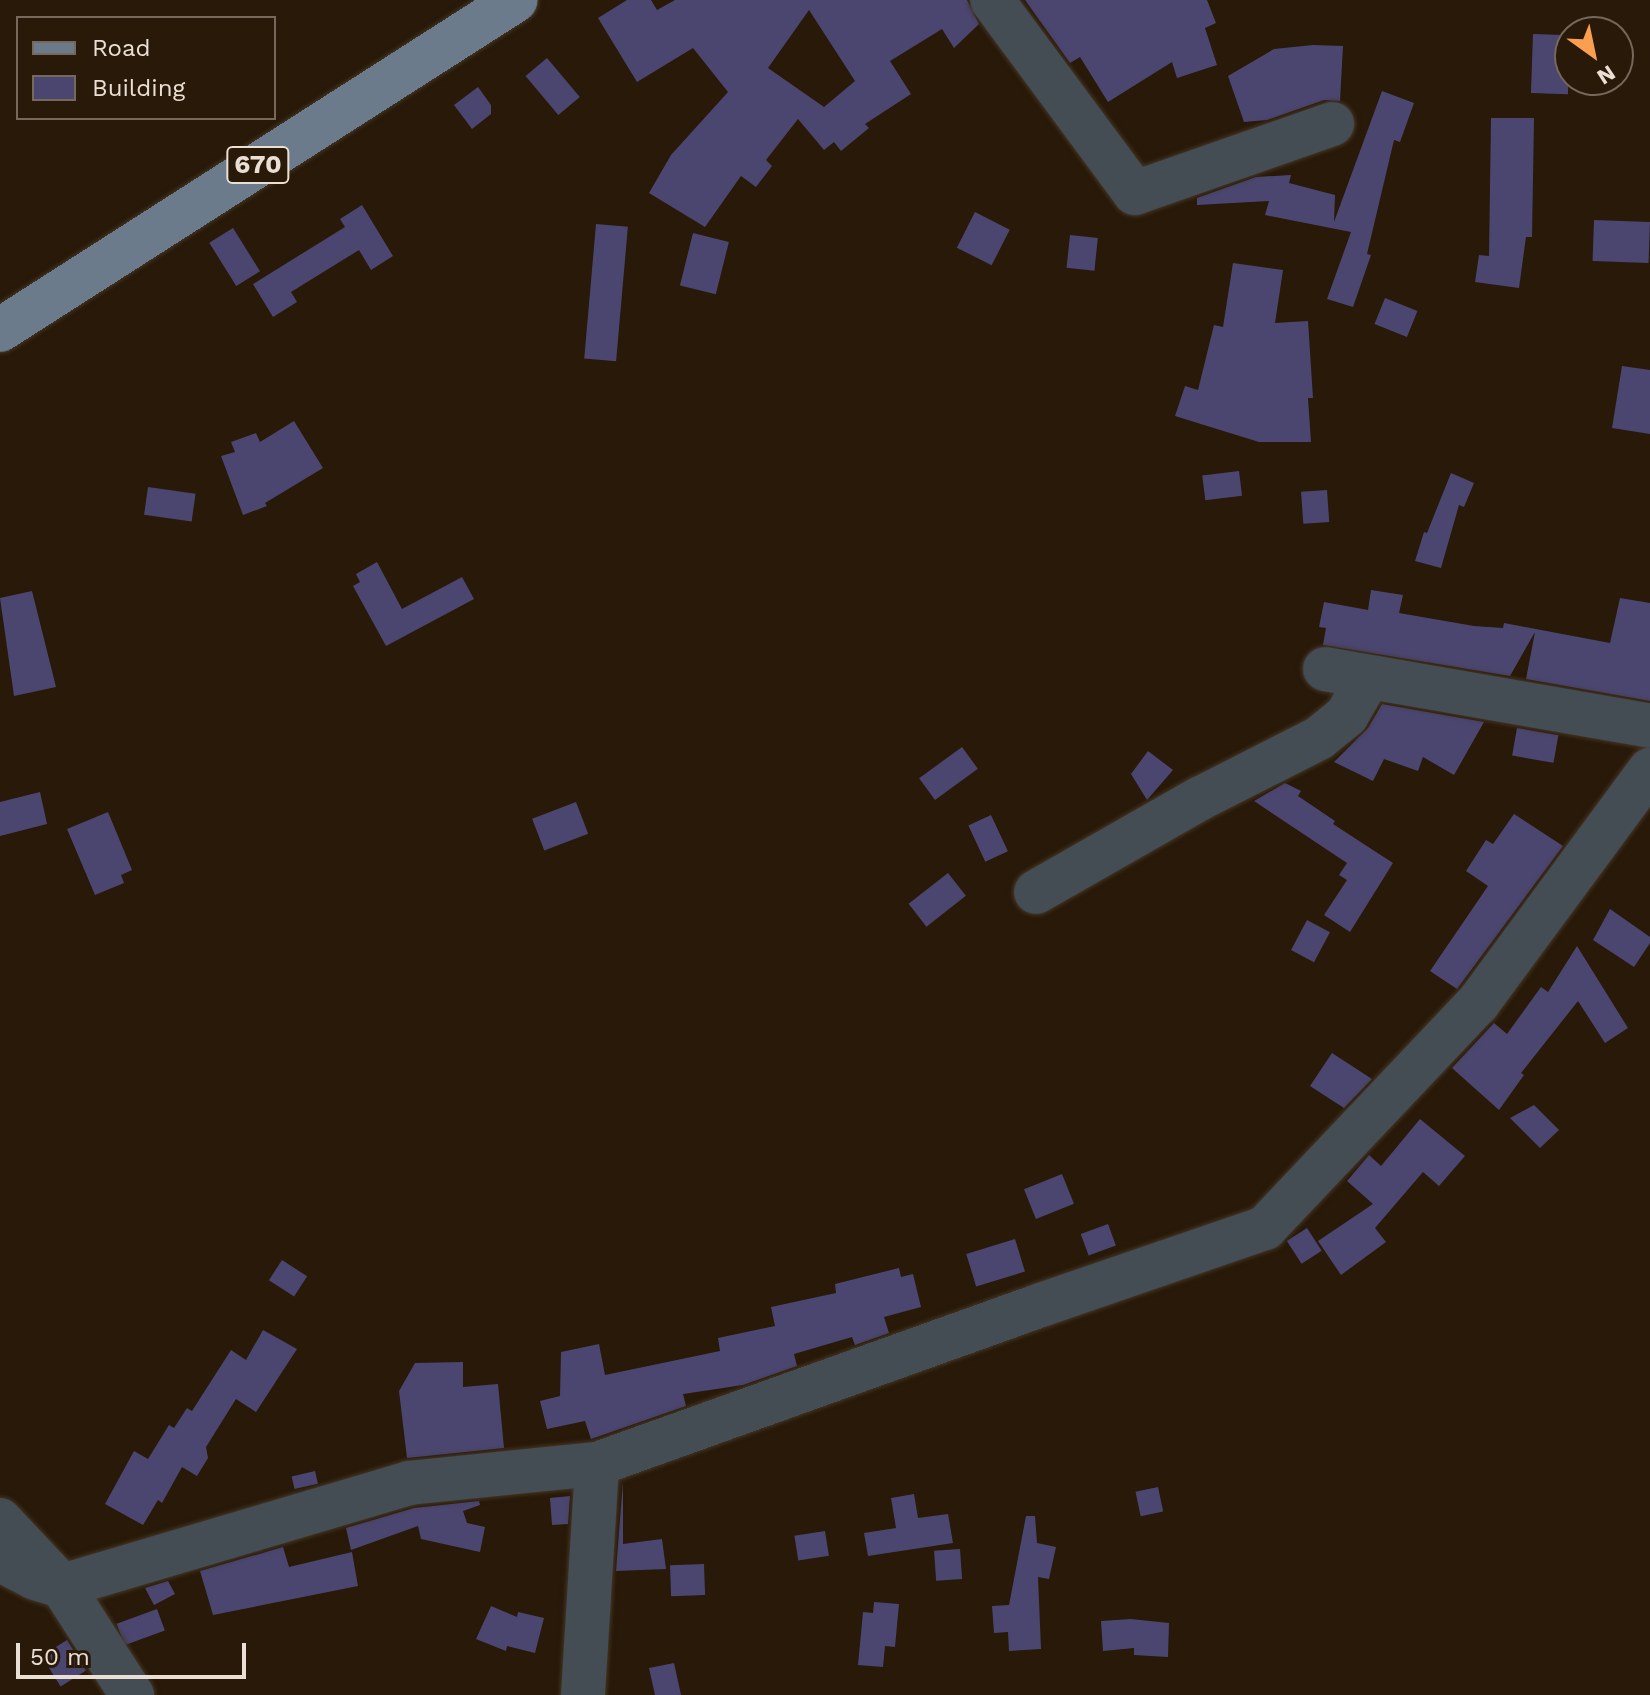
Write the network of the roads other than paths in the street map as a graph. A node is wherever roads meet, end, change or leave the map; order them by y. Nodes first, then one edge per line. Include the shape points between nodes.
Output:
1 (516, 0) edge
2 (992, 0) edge
3 (1332, 124) dead end
4 (0, 330) edge
5 (1325, 669) dead end
6 (1369, 677) junction
7 (1650, 726) edge
8 (1650, 770) edge
9 (1036, 892) dead end
10 (597, 1464) junction
11 (0, 1520) edge
12 (0, 1560) edge
13 (62, 1586) junction
14 (132, 1695) edge
15 (583, 1695) edge

1 - 4 main road, 670
2 - 3 street via 1135,193
5 - 6 street
6 - 7 street
6 - 9 street via 1347,715 1319,738
8 - 10 street via 1478,1003 1265,1228
10 - 13 street via 409,1483
10 - 15 street
11 - 13 street
12 - 13 street
13 - 14 street

